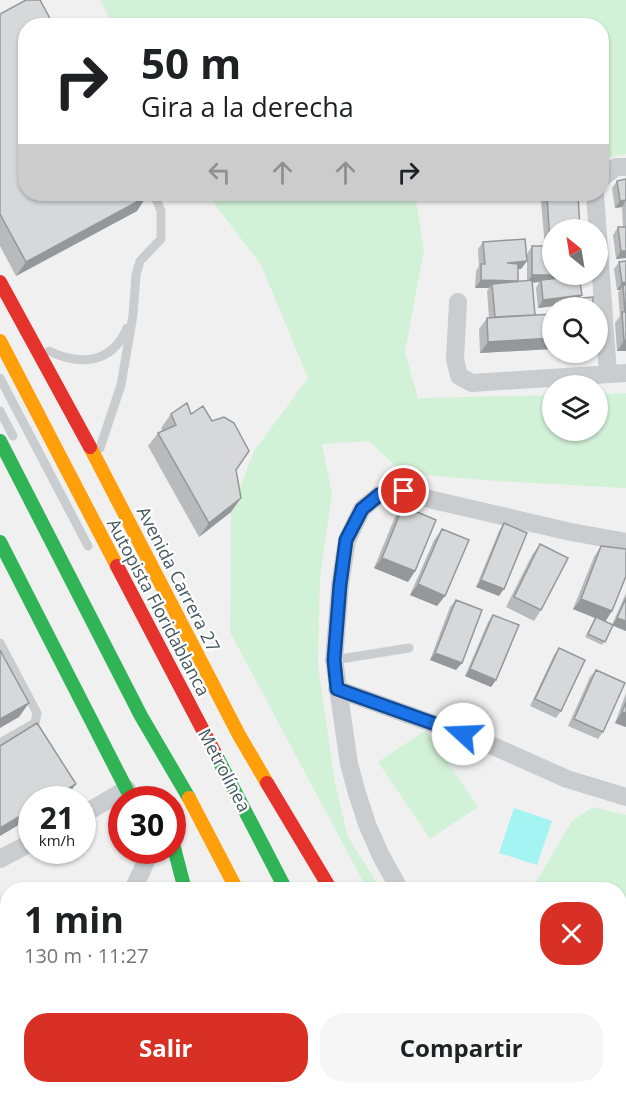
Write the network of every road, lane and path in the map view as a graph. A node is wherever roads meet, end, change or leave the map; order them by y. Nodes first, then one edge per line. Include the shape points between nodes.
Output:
1 (626, 167) edge
2 (609, 173) edge
3 (157, 201) edge
4 (596, 201) edge
5 (0, 282) edge
6 (458, 302) dead end
7 (133, 315) junction
8 (28, 336) junction
9 (0, 341) edge
10 (617, 373) edge
11 (0, 378) edge
12 (0, 411) edge
13 (0, 441) edge
14 (16, 442) dead end
15 (96, 458) junction
16 (0, 542) edge
17 (626, 542) edge
18 (94, 556) dead end
19 (0, 643) edge
20 (409, 648) dead end
21 (334, 660) junction
22 (337, 689) junction
23 (141, 716) junction
24 (0, 743) edge
25 (154, 768) dead end
26 (126, 786) edge
27 (626, 797) edge
28 (18, 849) edge
29 (0, 859) edge
30 (145, 864) edge
31 (169, 864) edge
32 (178, 864) edge
33 (137, 882) edge
34 (179, 882) edge
35 (182, 882) edge
36 (233, 882) edge
37 (282, 882) edge
38 (326, 882) edge
39 (396, 882) edge

1 - 2 street
3 - 7 lane via 161,212 161,239 140,261
4 - 10 street
5 - 8 highway, Avenida Carrera 27
6 - 10 street via 455,359 459,376 472,383
7 - 8 lane via 114,348 87,361 58,355
7 - 15 lane via 121,385
8 - 15 highway, Avenida Carrera 27
9 - 37 highway, Autopista Floridablanca
11 - 18 lane
12 - 14 lane
13 - 23 highway
15 - 38 highway, Avenida Carrera 27 via 239,735
16 - 26 highway
17 - 21 street via 404,491 379,495 362,509 346,540
19 - 24 lane via 37,713 35,723
20 - 21 lane
21 - 22 street
22 - 27 street via 484,742 567,779
22 - 39 street via 357,793 367,824
23 - 25 highway
23 - 36 highway
28 - 29 street
30 - 33 street
31 - 34 highway
32 - 35 highway

